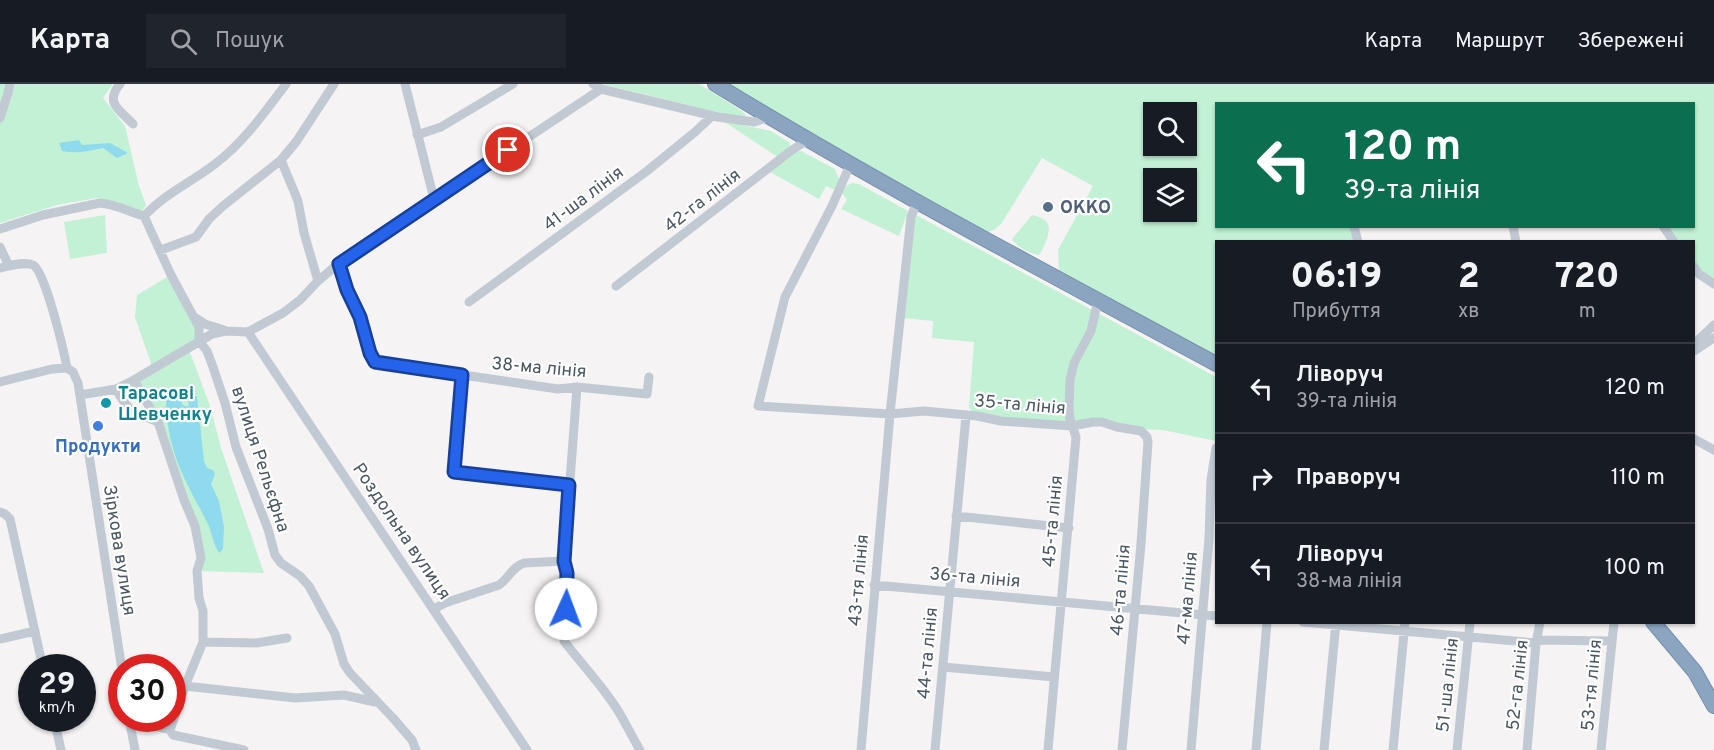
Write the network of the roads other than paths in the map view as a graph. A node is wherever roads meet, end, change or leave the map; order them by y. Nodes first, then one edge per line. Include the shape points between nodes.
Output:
1 (10, 84) edge
2 (120, 84) edge
3 (286, 84) edge
4 (334, 84) edge
5 (405, 84) edge
6 (513, 84) edge
7 (715, 84) edge
8 (597, 86) edge
9 (712, 116) junction
10 (769, 117) junction
11 (0, 118) edge
12 (133, 124) dead end
13 (417, 135) junction
14 (808, 140) junction
15 (281, 160) junction
16 (850, 165) junction
17 (434, 200) junction
18 (917, 202) junction
19 (144, 216) junction
20 (0, 229) edge
21 (0, 247) edge
22 (161, 250) junction
23 (339, 264) junction
24 (4, 267) edge
25 (1695, 268) edge
26 (318, 281) junction
27 (1714, 284) edge
28 (616, 286) dead end
29 (1098, 300) junction
30 (469, 302) dead end
31 (194, 316) junction
32 (1714, 325) edge
33 (226, 331) junction
34 (248, 332) junction
35 (1714, 338) edge
36 (199, 341) junction
37 (1695, 343) edge
38 (1695, 350) edge
39 (1215, 363) edge
40 (67, 368) junction
41 (462, 375) junction
42 (649, 377) dead end
43 (134, 380) junction
44 (0, 382) edge
45 (577, 387) junction
46 (116, 389) junction
47 (80, 395) junction
48 (890, 414) junction
49 (966, 416) junction
50 (158, 422) junction
51 (1072, 426) junction
52 (1144, 434) joint
53 (1695, 440) edge
54 (1714, 450) edge
55 (1215, 454) edge
56 (569, 485) junction
57 (3, 513) edge
58 (956, 516) junction
59 (1069, 528) junction
60 (564, 561) junction
61 (874, 585) junction
62 (950, 592) junction
63 (1062, 601) junction
64 (1134, 607) junction
65 (434, 609) junction
66 (1203, 615) junction
67 (1215, 616) edge
68 (1268, 624) edge
69 (1336, 624) edge
70 (1470, 624) edge
71 (1540, 624) edge
72 (1614, 624) edge
73 (1655, 624) edge
74 (1404, 627) edge
75 (35, 631) junction
76 (1469, 637) junction
77 (287, 638) dead end
78 (0, 639) edge
79 (1611, 641) junction
80 (203, 642) junction
81 (1537, 642) junction
82 (40, 654) edge
83 (120, 654) edge
84 (943, 667) junction
85 (1054, 677) junction
86 (186, 681) edge
87 (186, 686) edge
88 (376, 702) junction
89 (1714, 706) edge
90 (57, 732) edge
91 (132, 732) edge
92 (171, 732) edge
93 (61, 750) edge
94 (135, 750) edge
95 (244, 750) edge
96 (417, 750) edge
97 (527, 750) edge
98 (640, 750) edge
99 (861, 750) edge
100 (935, 750) edge
101 (1048, 750) edge
102 (1122, 750) edge
103 (1191, 750) edge
104 (1256, 750) edge
105 (1324, 750) edge
106 (1393, 750) edge
107 (1457, 750) edge
108 (1527, 750) edge
109 (1601, 750) edge

1 - 11 street
2 - 12 street via 112,99
3 - 19 street via 254,126 216,163 165,196
4 - 15 street
5 - 13 street
6 - 13 street via 441,126
7 - 10 highway
8 - 9 street
8 - 17 street
9 - 10 street via 754,122
9 - 30 street, 41-ша лінія via 646,171
10 - 14 highway
13 - 17 street
14 - 16 highway
14 - 28 street, 42-га лінія
15 - 22 street via 223,206 196,237
15 - 26 street via 298,201
16 - 18 highway
16 - 48 street via 785,297 758,406
17 - 23 street
18 - 29 highway
18 - 48 street, 43-тя лінія via 907,240
19 - 20 street via 100,203
19 - 22 street, вулиця Рельєфна
21 - 24 street
22 - 31 street, вулиця Рельєфна
23 - 26 street
23 - 41 street, 38-ма лінія via 375,362
24 - 40 street, Зіркова вулиця via 33,265 41,274
25 - 27 street
26 - 34 street via 283,313
29 - 39 highway
29 - 51 street, 45-та лінія via 1091,331 1074,363 1070,380
31 - 33 street
31 - 36 street, вулиця Рельєфна
32 - 37 street
33 - 34 street
33 - 36 street
34 - 65 street, Роздольна вулиця
35 - 38 street
36 - 43 street
36 - 88 street, вулиця Рельєфна via 213,367 236,447 275,555 309,586 335,634 344,664
40 - 44 street
40 - 47 street, Зіркова вулиця via 76,377
41 - 45 street, 38-ма лінія via 558,389
41 - 56 street via 454,472
42 - 45 street, 38-ма лінія via 647,393
43 - 46 street
43 - 50 street
45 - 56 street
46 - 47 street
46 - 50 street via 130,410
47 - 83 street, Зіркова вулиця
48 - 49 street, 35-та лінія via 924,411
48 - 61 street, 43-тя лінія
49 - 51 street, 35-та лінія
49 - 58 street, 44-та лінія
50 - 80 street via 195,526 201,558 197,571
51 - 52 street, 35-та лінія via 1102,422
51 - 59 street, 45-та лінія via 1076,437
52 - 64 street, 46-та лінія via 1148,442
53 - 54 street
55 - 66 street, 47-ма лінія
56 - 60 street
57 - 75 street via 10,519
58 - 59 street
58 - 62 street, 44-та лінія
59 - 63 street, 45-та лінія
60 - 65 street via 524,563 499,585
60 - 98 street via 564,641 613,704
61 - 62 street, 36-та лінія
61 - 99 street, 43-тя лінія
62 - 63 street, 36-та лінія
62 - 84 street, 44-та лінія
63 - 64 street, 36-та лінія
63 - 85 street, 45-та лінія
64 - 66 street, 36-та лінія
64 - 102 street, 46-та лінія
65 - 97 street, Роздольна вулиця
66 - 67 street, 36-та лінія
66 - 103 street, 47-ма лінія
68 - 104 street
69 - 74 street
69 - 105 street
70 - 76 street, 51-ша лінія
71 - 81 street, 52-га лінія
72 - 79 street, 53-тя лінія
73 - 89 highway via 1695,672
74 - 76 street
74 - 106 street
75 - 78 street
75 - 82 street
76 - 81 street
76 - 107 street, 51-ша лінія
77 - 80 street via 256,643
79 - 81 street
79 - 109 street, 53-тя лінія
80 - 86 street
81 - 108 street, 52-га лінія
84 - 85 street
84 - 100 street, 44-та лінія
85 - 101 street, 45-та лінія
87 - 88 street via 295,698 344,695
88 - 96 street, вулиця Рельєфна
90 - 93 street
91 - 94 street
92 - 95 street

